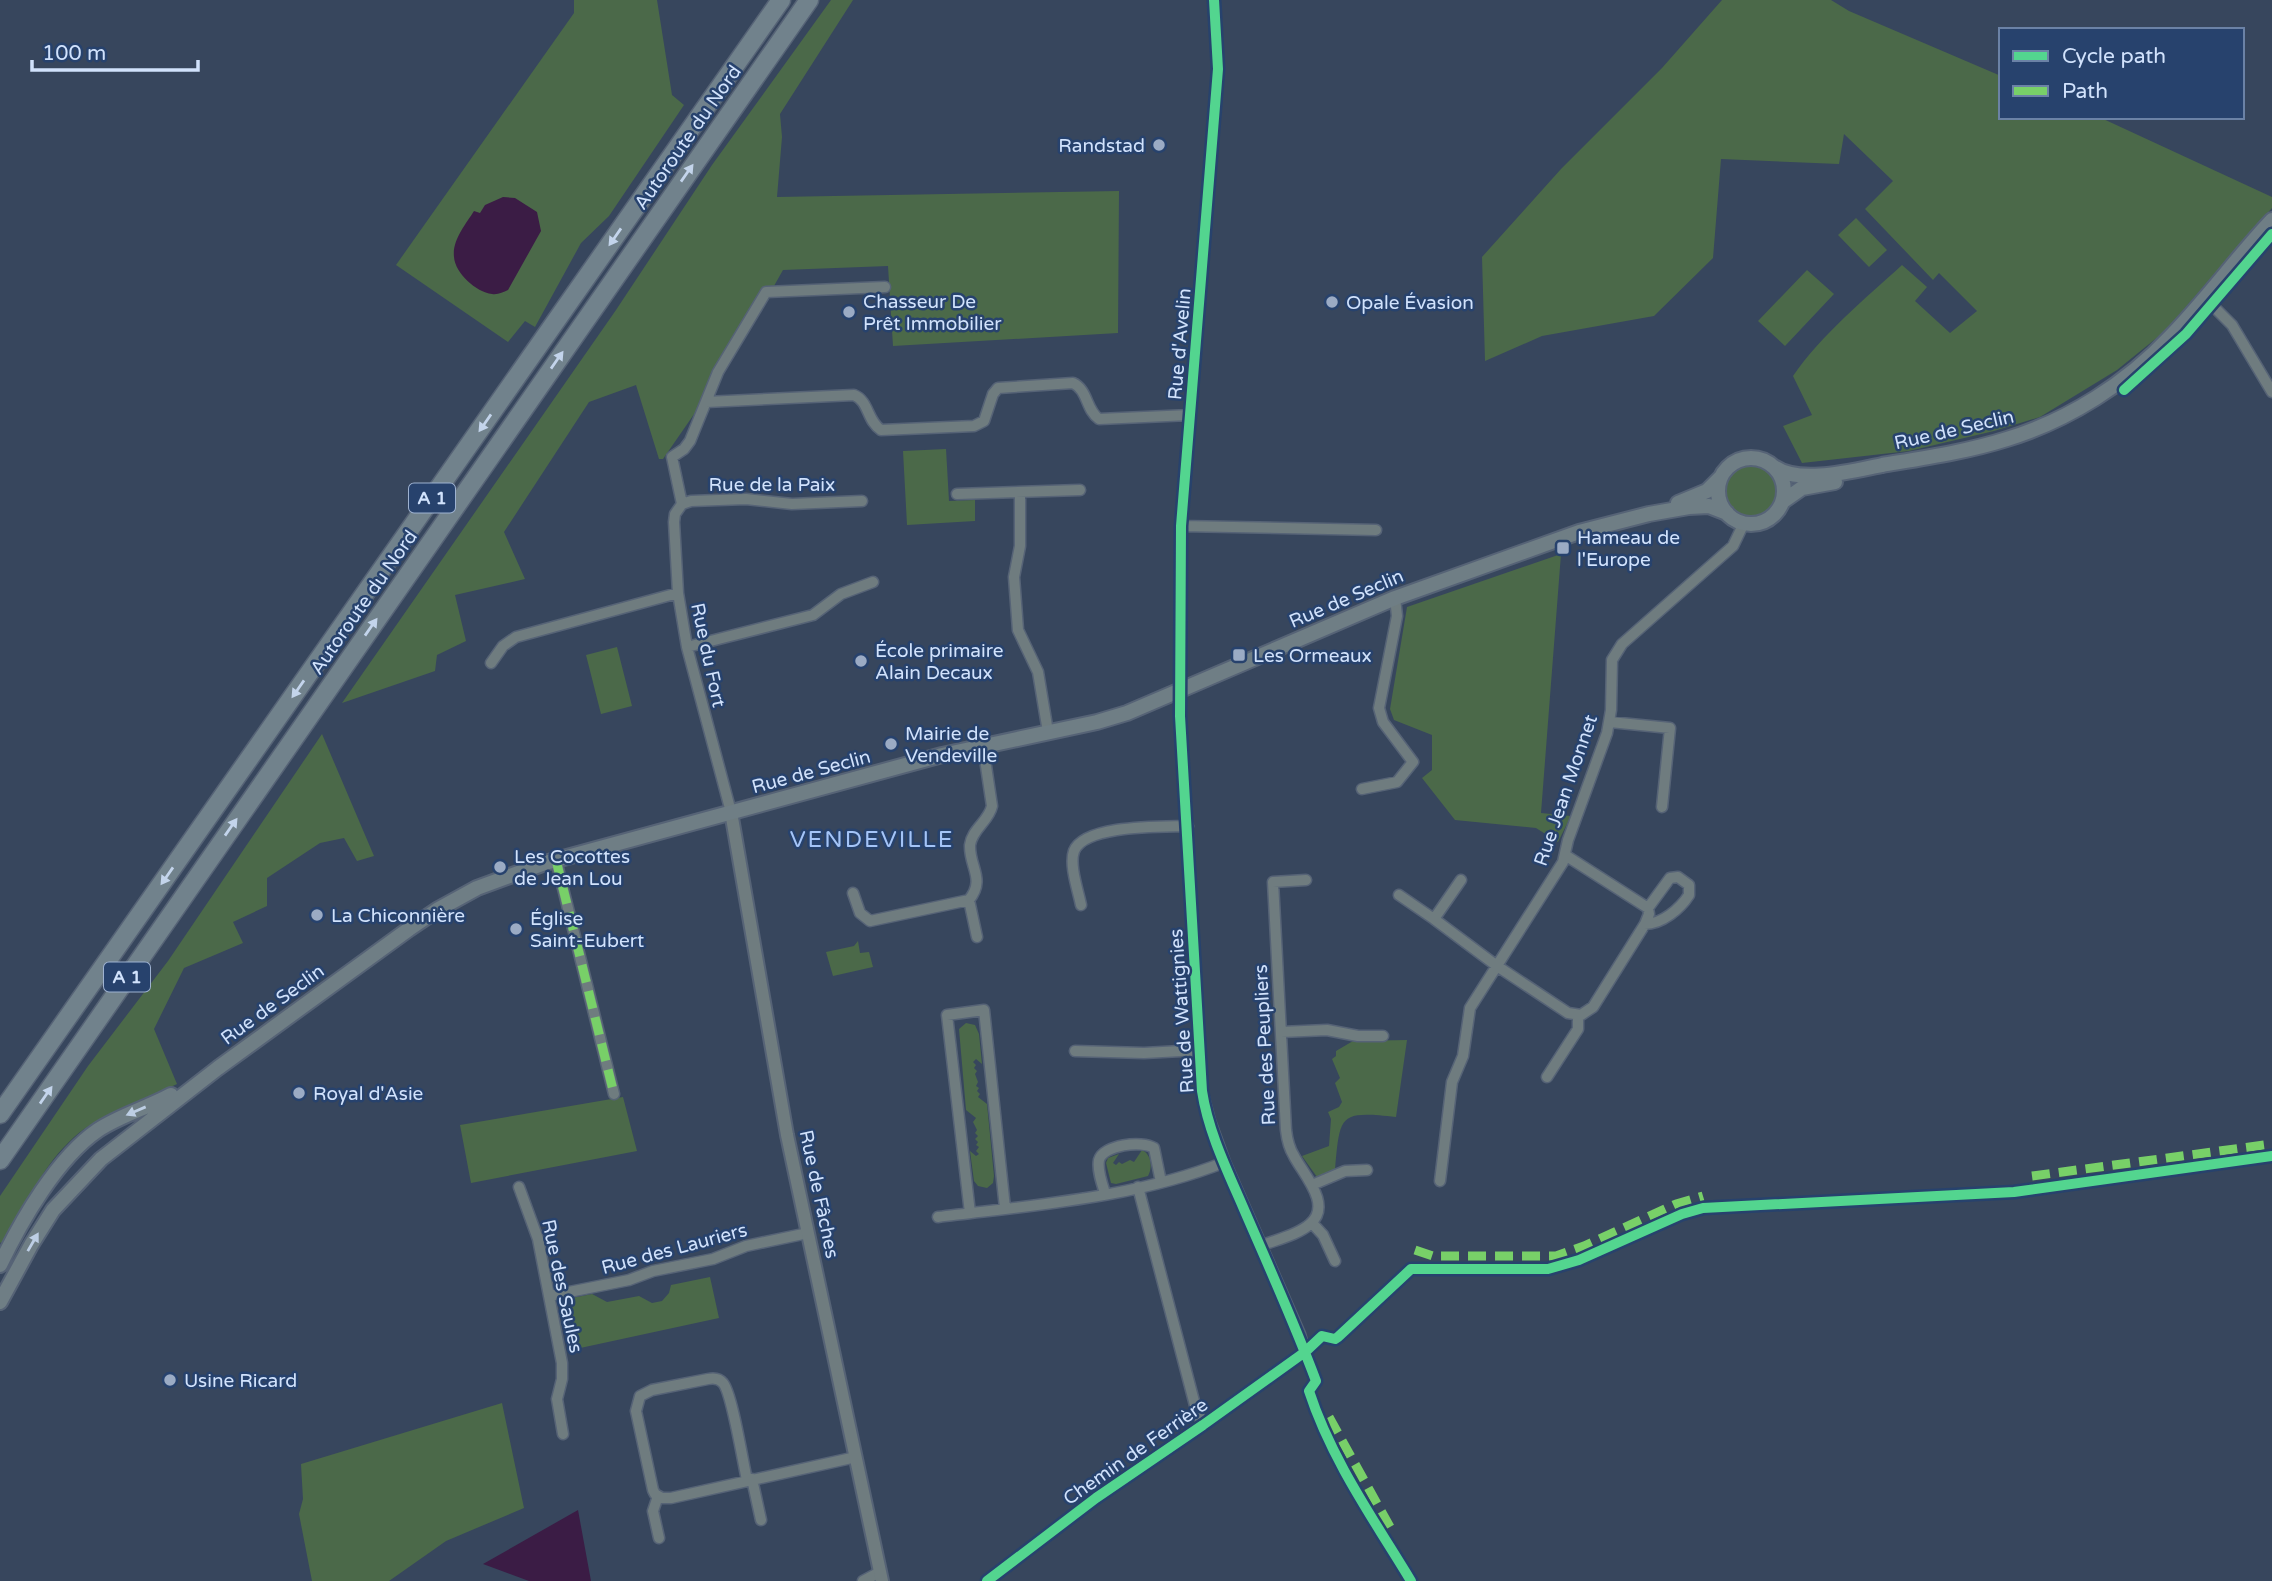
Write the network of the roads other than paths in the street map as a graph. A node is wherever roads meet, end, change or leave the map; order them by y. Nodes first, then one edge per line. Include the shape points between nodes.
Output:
1 (781, 0) edge
2 (809, 0) edge
3 (1214, 0) edge
4 (2272, 220) edge
5 (2272, 234) edge
6 (885, 286) dead end
7 (2208, 301) junction
8 (2272, 392) edge
9 (706, 402) junction
10 (1191, 415) junction
11 (1774, 467) junction
12 (1721, 477) junction
13 (1080, 490) dead end
14 (1020, 492) junction
15 (957, 494) dead end
16 (862, 501) dead end
17 (1782, 502) junction
18 (682, 504) junction
19 (1727, 513) junction
20 (1649, 514) junction
21 (1744, 523) junction
22 (1181, 526) junction
23 (1376, 530) dead end
24 (873, 582) dead end
25 (678, 593) junction
26 (1395, 598) junction
27 (687, 646) junction
28 (491, 663) dead end
29 (1180, 691) junction
30 (1609, 722) junction
31 (1048, 732) junction
32 (983, 746) junction
33 (1362, 789) dead end
34 (1662, 807) dead end
35 (731, 813) junction
36 (1188, 826) junction
37 (1565, 855) junction
38 (556, 860) junction
39 (1306, 880) dead end
40 (1461, 880) dead end
41 (853, 893) dead end
42 (1399, 895) dead end
43 (969, 900) junction
44 (1081, 905) dead end
45 (1648, 908) junction
46 (1434, 919) junction
47 (1645, 924) junction
48 (977, 937) dead end
49 (1497, 967) junction
50 (1578, 1016) junction
51 (1281, 1032) junction
52 (1383, 1036) dead end
53 (1200, 1050) junction
54 (1075, 1051) dead end
55 (218, 1068) junction
56 (27, 1075) junction
57 (1547, 1077) dead end
58 (614, 1094) dead end
59 (0, 1100) edge
60 (0, 1114) edge
61 (3, 1156) edge
62 (1225, 1162) junction
63 (1367, 1170) dead end
64 (0, 1177) edge
65 (1440, 1181) dead end
66 (1161, 1182) junction
67 (1312, 1185) junction
68 (519, 1187) dead end
69 (1138, 1187) junction
70 (1105, 1193) junction
71 (1005, 1208) junction
72 (970, 1213) junction
73 (938, 1217) dead end
74 (1312, 1223) junction
75 (808, 1233) junction
76 (1260, 1245) junction
77 (1335, 1261) dead end
78 (0, 1265) edge
79 (549, 1296) junction
80 (0, 1302) edge
81 (1305, 1352) joint
82 (1203, 1425) junction
83 (563, 1434) dead end
84 (856, 1457) junction
85 (750, 1480) junction
86 (658, 1496) junction
87 (761, 1520) dead end
88 (659, 1538) dead end
89 (881, 1576) edge
90 (863, 1581) edge
91 (988, 1581) edge

1 -> 56 highway, Autoroute du Nord / A 1
61 -> 2 highway, Autoroute du Nord / A 1
3 - 10 street, Rue d'Avelin via 1217,80
4 - 7 main road, Rue de Seclin
5 - 7 main road
6 - 9 street via 766,292 718,372
7 - 8 street via 2232,325
7 - 11 main road, Rue de Seclin via 2118,383 2029,431 1969,449 1856,470 1797,476
7 - 17 main road, Rue de Seclin via 2173,347 2124,390 2073,421 2015,446 1947,463 1810,486
9 - 10 street via 854,395 881,430 962,427 982,423 998,388 1073,383 1099,419
9 - 18 street via 690,441 672,457
10 - 22 street, Rue d'Avelin
11 - 12 main road via 1759,459 1744,459 1730,465
11 - 17 main road via 1782,481
12 - 19 main road via 1718,496
12 - 20 main road, Rue de Seclin via 1707,491
13 - 14 street
14 - 15 street
14 - 31 street via 1020,546 1014,577 1018,630 1038,672
16 - 18 street, Rue de la Paix via 792,504 746,499
17 - 21 main road via 1769,518
18 - 25 street, Rue du Fort via 674,519
19 - 20 main road, Rue de Seclin via 1700,506
19 - 21 main road
20 - 26 main road, Rue de Seclin via 1567,536
21 - 30 street, Rue Jean Monnet via 1733,546 1615,652
22 - 23 street
22 - 29 street, Rue d'Avelin
24 - 27 street via 841,594 813,615
25 - 27 street, Rue du Fort
25 - 28 street via 512,638
26 - 29 main road, Rue de Seclin
26 - 33 street via 1397,616 1379,708 1383,722 1413,762 1397,782
27 - 35 street, Rue du Fort
29 - 31 main road, Rue de Seclin via 1127,713
29 - 36 street, Rue de Wattignies
30 - 34 street via 1670,728
30 - 37 street, Rue Jean Monnet
31 - 32 main road, Rue de Seclin
32 - 35 main road, Rue de Seclin
32 - 43 street via 992,806 972,839 977,885
35 - 38 main road, Rue de Seclin
35 - 75 street, Rue de Fâches
36 - 44 street via 1122,829 1079,844 1073,860
36 - 53 street, Rue de Wattignies
37 - 45 street
37 - 49 street, Rue Jean Monnet
38 - 55 main road, Rue de Seclin via 477,888 437,910
38 - 58 street
39 - 51 street, Rue des Peupliers via 1273,882
40 - 46 street
41 - 43 street via 860,913 870,921
42 - 46 street
43 - 48 street
45 - 47 street
45 - 47 street via 1670,878 1678,877 1689,885 1689,895 1679,908
46 - 49 street
47 - 50 street via 1593,1007
49 - 50 street
49 - 65 street, Rue Jean Monnet via 1470,1008 1463,1056 1452,1082
50 - 57 street via 1578,1029
51 - 52 street via 1327,1030
51 - 67 street, Rue des Peupliers via 1287,1137
53 - 54 street
53 - 62 street, Rue de Wattignies via 1205,1103
55 -> 78 main road, Rue de Seclin via 87,1139 46,1187
80 -> 55 main road, Rue de Seclin via 44,1223 74,1186 118,1145
56 - 59 highway
56 - 60 highway, Autoroute du Nord / A 1
61 - 64 highway, Autoroute du Nord via 9,1165
62 - 66 street
62 - 76 street, Rue de Wattignies
63 - 67 street via 1345,1171
66 - 69 street
66 - 70 street via 1154,1148 1144,1143 1130,1145 1110,1149 1100,1159
67 - 74 street, Rue des Peupliers via 1318,1206
68 - 79 street, Rue des Saules via 538,1239
69 - 70 street
69 - 82 street
70 - 71 street
71 - 72 street
71 - 72 street via 984,1010 947,1015
72 - 73 street
74 - 76 street
74 - 77 street
75 - 79 street, Rue des Lauriers
75 - 84 street, Rue de Fâches
76 - 81 street, Rue de Wattignies
79 - 83 street, Rue des Saules via 563,1368 557,1399
81 - 82 street, Chemin de Ferrière
82 - 91 street, Chemin de Ferrière via 1096,1498
84 - 85 street
84 - 89 street, Rue de Fâches
85 - 86 street
85 - 86 street via 727,1391 720,1380 708,1379 644,1393 638,1400 636,1411
85 - 87 street
86 - 88 street via 653,1511
89 - 90 street

